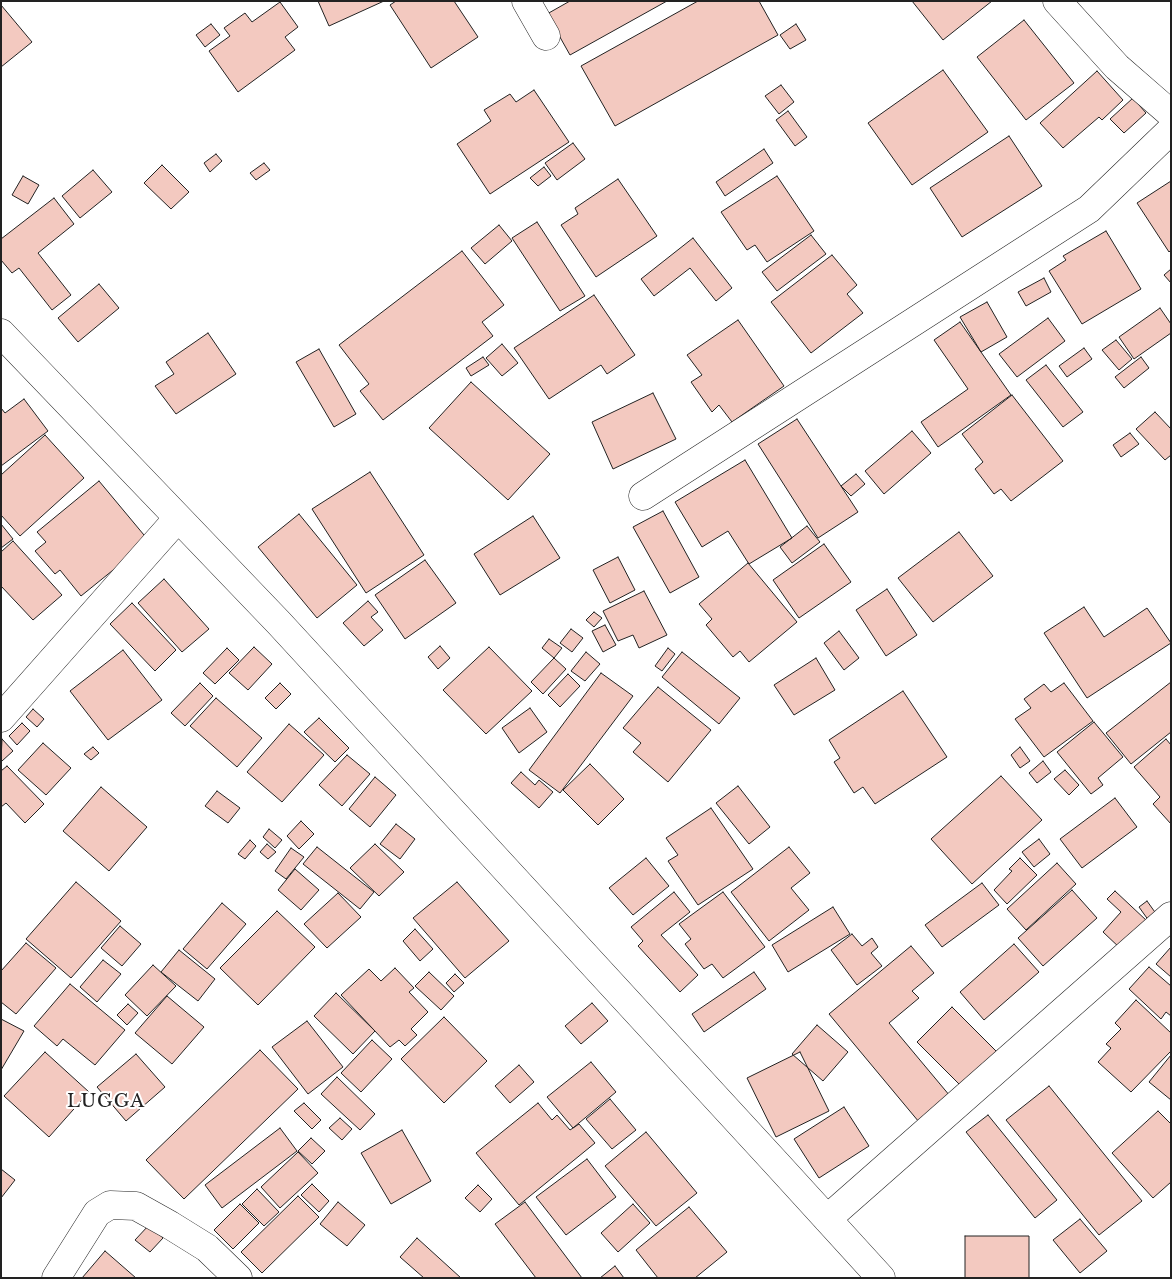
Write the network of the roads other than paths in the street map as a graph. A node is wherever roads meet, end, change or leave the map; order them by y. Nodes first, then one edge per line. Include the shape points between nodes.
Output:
1 (526, 1) edge
2 (1057, 1) edge
3 (546, 36) dead end
4 (1171, 114) edge
5 (1171, 130) edge
6 (1, 333) edge
7 (643, 496) dead end
8 (178, 518) junction
9 (1, 718) edge
10 (1171, 916) edge
11 (827, 1218) junction
12 (56, 1278) edge
13 (238, 1278) edge
14 (881, 1278) edge

1 - 3 street
2 - 4 street via 1117,67
5 - 7 street via 1089,210
6 - 8 street
8 - 9 street
8 - 11 street via 279,623
10 - 11 street
11 - 14 street
12 - 13 street via 97,1213 110,1205 123,1205 136,1206 207,1248

